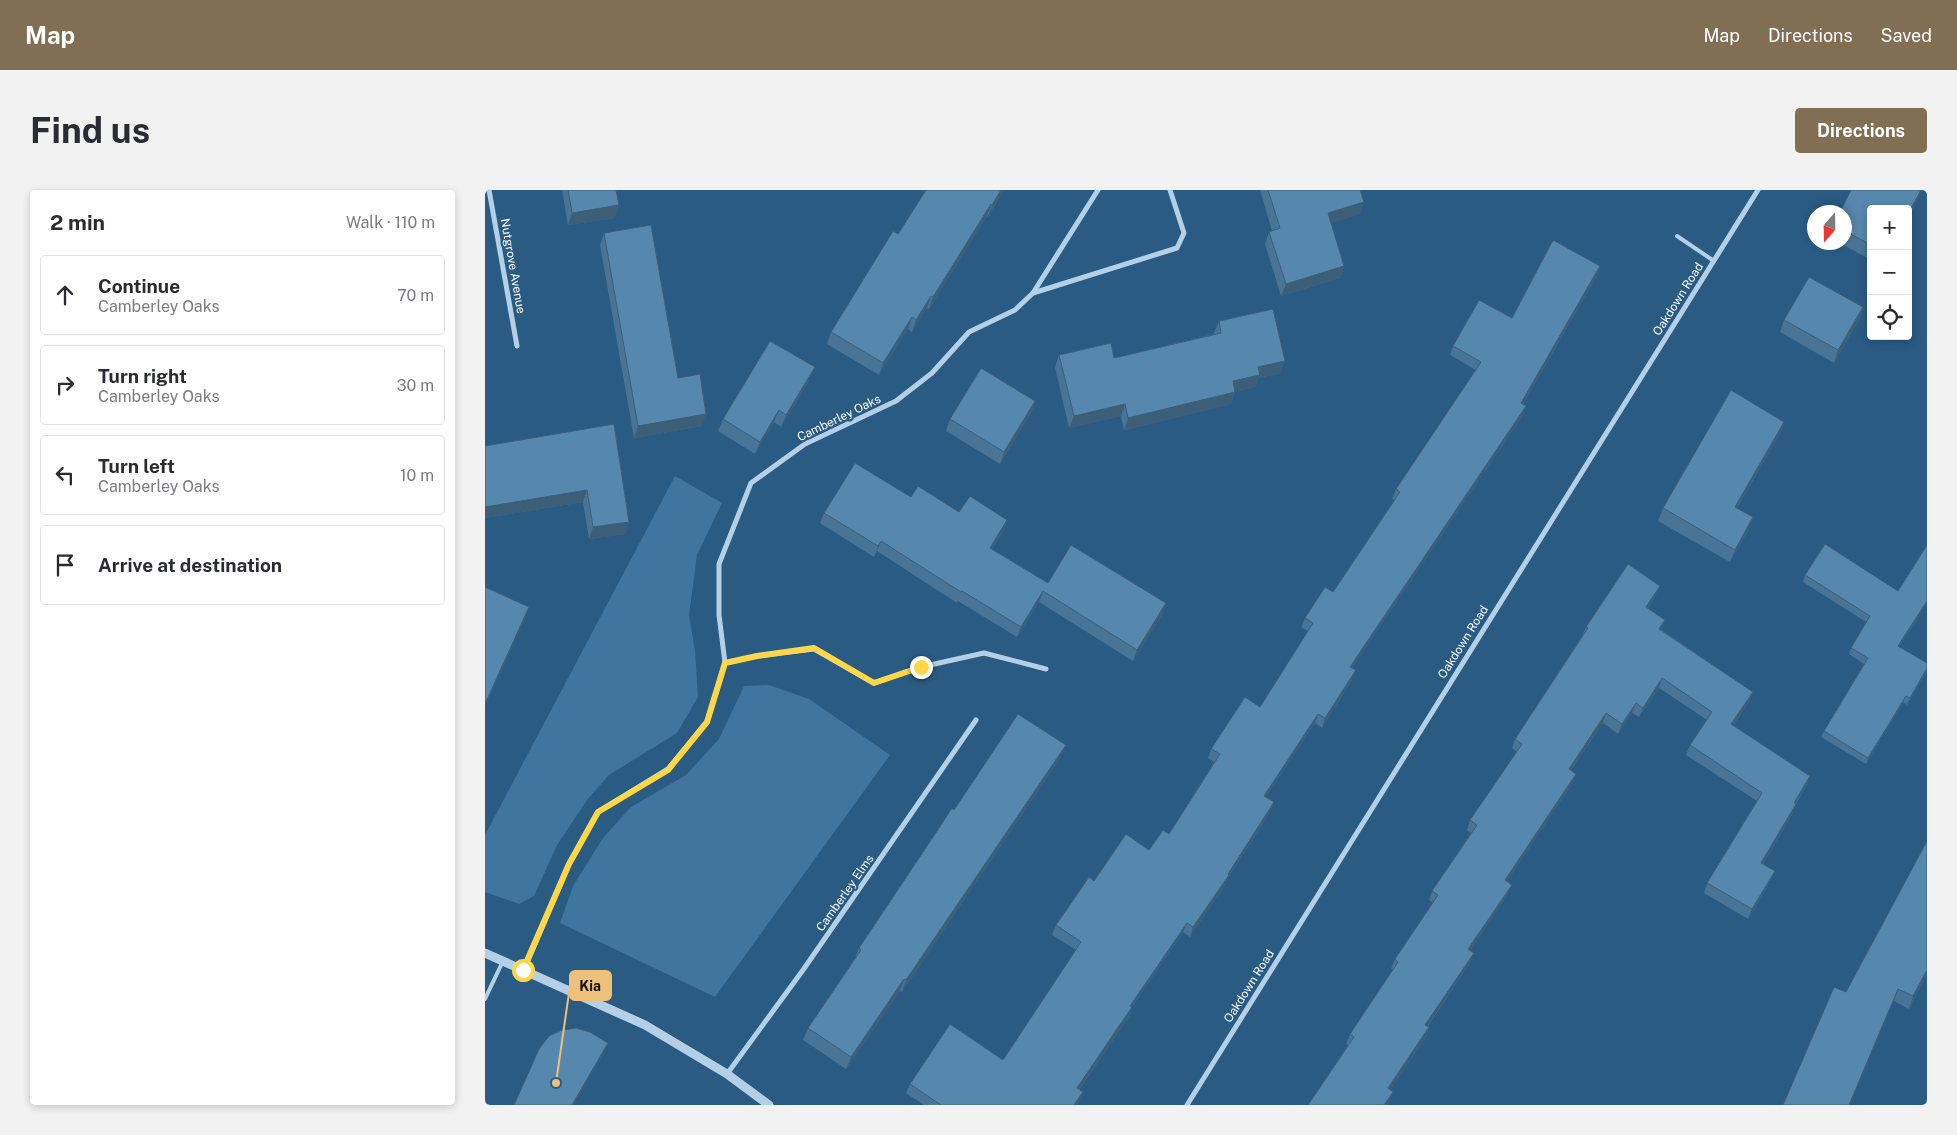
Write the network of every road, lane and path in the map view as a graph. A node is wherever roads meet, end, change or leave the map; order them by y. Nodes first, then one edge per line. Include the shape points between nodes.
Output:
1 (489, 190) edge
2 (1098, 190) edge
3 (1170, 190) edge
4 (1758, 190) edge
5 (1677, 236) dead end
6 (1713, 261) junction
7 (1033, 293) junction
8 (517, 346) dead end
9 (725, 663) junction
10 (1046, 669) dead end
11 (976, 720) dead end
12 (485, 953) edge
13 (503, 961) junction
14 (523, 970) junction
15 (485, 999) edge
16 (727, 1074) junction
17 (769, 1105) edge
18 (1187, 1105) edge

1 - 8 street, Nutgrove Avenue
2 - 7 street, Camberley Oaks
3 - 7 street, Camberley Oaks via 1184,233 1177,248
4 - 6 street, Oakdown Road
5 - 6 lane
6 - 18 street, Oakdown Road
7 - 9 street, Camberley Oaks via 1015,310 969,332 932,374 896,401 805,444 751,483 719,564 719,615
9 - 10 street via 814,648 874,683 921,667 984,653
9 - 14 street, Camberley Oaks via 707,722 668,770 598,812 569,864
11 - 16 street, Camberley Elms
12 - 13 street
13 - 14 street
13 - 15 lane
14 - 16 street via 645,1025
16 - 17 street

